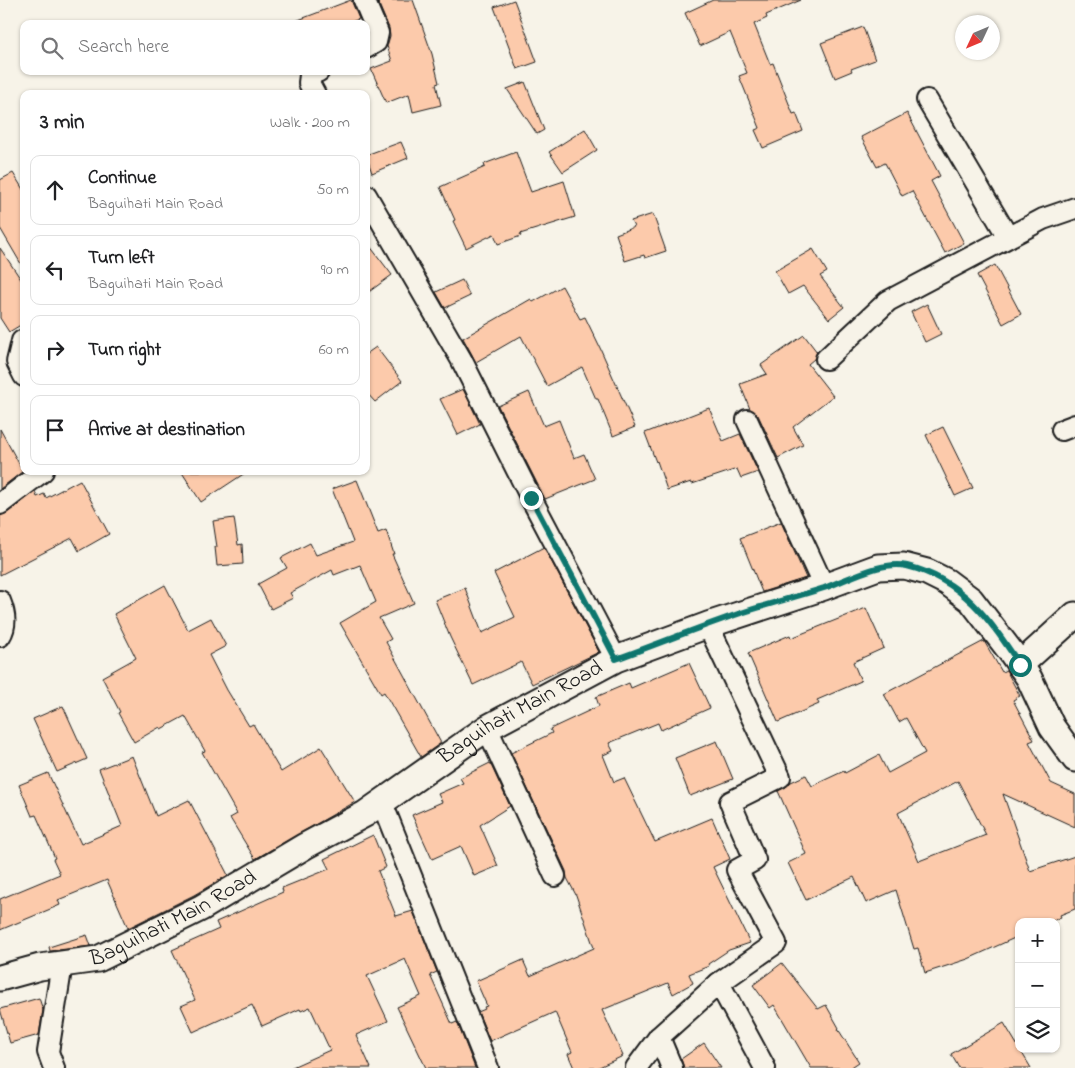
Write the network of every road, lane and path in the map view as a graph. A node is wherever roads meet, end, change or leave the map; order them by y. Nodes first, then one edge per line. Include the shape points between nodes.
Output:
1 (364, 0) edge
2 (370, 46) edge
3 (310, 75) edge
4 (313, 90) edge
5 (927, 100) dead end
6 (370, 202) edge
7 (1075, 208) edge
8 (1008, 237) junction
9 (20, 349) edge
10 (826, 359) dead end
11 (20, 368) edge
12 (747, 420) dead end
13 (38, 475) edge
14 (0, 504) edge
15 (824, 587) junction
16 (0, 601) edge
17 (1075, 616) edge
18 (708, 625) junction
19 (0, 636) edge
20 (616, 659) junction
21 (1020, 665) junction
22 (487, 728) junction
23 (1075, 758) edge
24 (382, 803) junction
25 (555, 876) dead end
26 (62, 964) junction
27 (0, 978) edge
28 (719, 983) junction
29 (659, 1037) junction
30 (54, 1068) edge
31 (488, 1068) edge
32 (636, 1068) edge
33 (672, 1068) edge
34 (765, 1068) edge

1 - 2 street via 378,33 376,42
3 - 4 street
5 - 8 street
6 - 20 street via 461,359
7 - 8 street via 1043,219
8 - 10 street via 888,301
9 - 11 street via 17,362
12 - 15 street
13 - 14 street
15 - 18 street, Baguihati Main Road
15 - 21 street, Baguihati Main Road via 878,567 904,566 927,572 971,600
16 - 19 street via 5,629
17 - 21 street
18 - 20 street, Baguihati Main Road
18 - 28 street via 780,777 730,802 755,860 737,870 776,943
20 - 22 street, Baguihati Main Road
21 - 23 street, Baguihati Main Road via 1052,728
22 - 24 street, Baguihati Main Road
22 - 25 street
24 - 26 street, Baguihati Main Road via 201,908 98,959
24 - 31 street
26 - 27 street, Baguihati Main Road
26 - 30 street via 48,1052
28 - 29 street
28 - 34 street
29 - 32 street
29 - 33 street

